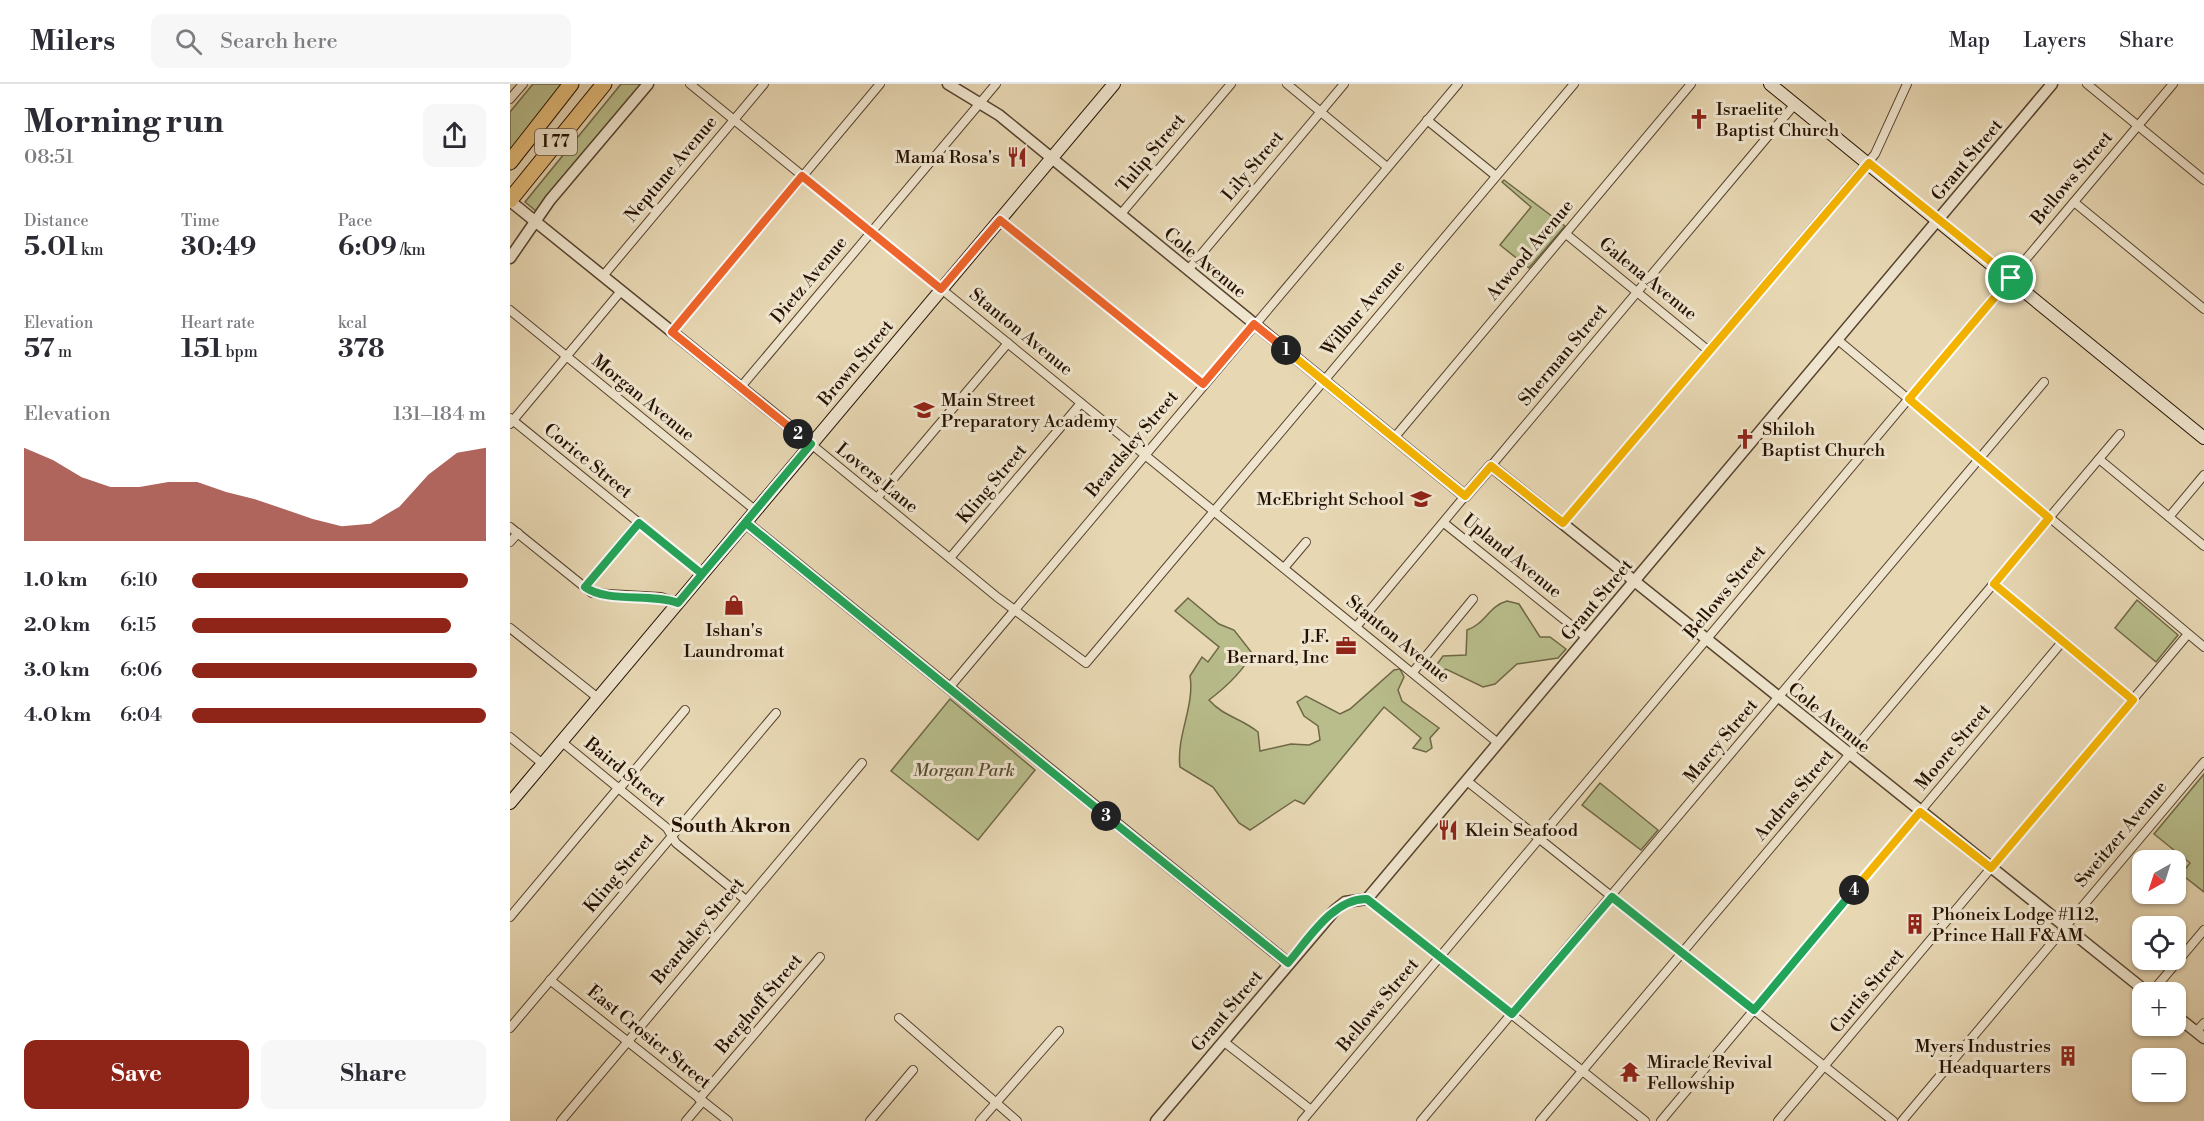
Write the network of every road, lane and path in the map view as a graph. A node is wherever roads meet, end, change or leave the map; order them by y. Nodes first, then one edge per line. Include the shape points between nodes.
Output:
1 (523, 84) edge
2 (571, 84) edge
3 (604, 84) edge
4 (648, 84) edge
5 (690, 84) edge
6 (764, 84) edge
7 (880, 84) edge
8 (948, 84) edge
9 (996, 84) edge
10 (1114, 84) edge
11 (1231, 84) edge
12 (1287, 84) edge
13 (1344, 84) edge
14 (1458, 84) edge
15 (1574, 84) edge
16 (1692, 84) edge
17 (1770, 84) edge
18 (1907, 84) edge
19 (2052, 84) edge
20 (2087, 84) edge
21 (2174, 84) edge
22 (510, 99) edge
23 (981, 102) junction
24 (1796, 104) junction
25 (1321, 112) junction
26 (734, 120) junction
27 (1427, 120) junction
28 (2138, 126) junction
29 (1052, 158) junction
30 (510, 162) edge
31 (1869, 163) junction
32 (1387, 167) junction
33 (802, 176) junction
34 (1496, 176) junction
35 (2204, 180) edge
36 (510, 201) edge
37 (2074, 202) junction
38 (1120, 215) junction
39 (1000, 220) junction
40 (1938, 220) junction
41 (535, 222) junction
42 (871, 232) junction
43 (1566, 234) junction
44 (510, 258) edge
45 (1188, 270) junction
46 (603, 276) junction
47 (2011, 278) junction
48 (941, 289) junction
49 (621, 291) junction
50 (1638, 292) junction
51 (2204, 309) edge
52 (510, 310) edge
53 (1254, 324) junction
54 (672, 332) junction
55 (1838, 340) junction
56 (1008, 343) junction
57 (1709, 351) junction
58 (567, 356) junction
59 (1323, 381) junction
60 (2044, 382) dead end
61 (1203, 384) junction
62 (740, 388) junction
63 (1909, 399) junction
64 (1081, 403) junction
65 (511, 421) edge
66 (2120, 434) dead end
67 (1394, 438) junction
68 (2204, 438) edge
69 (811, 444) junction
70 (1145, 455) junction
71 (1980, 459) junction
72 (2099, 459) junction
73 (1491, 466) junction
74 (2204, 475) edge
75 (1465, 496) junction
76 (877, 498) junction
77 (755, 510) junction
78 (1214, 510) junction
79 (2169, 517) junction
80 (2049, 518) junction
81 (639, 523) junction
82 (746, 523) junction
83 (1444, 523) junction
84 (1563, 523) junction
85 (510, 526) edge
86 (518, 533) junction
87 (510, 542) edge
88 (1306, 542) dead end
89 (2204, 546) edge
90 (950, 558) junction
91 (1284, 568) junction
92 (702, 574) junction
93 (1633, 582) junction
94 (1994, 584) junction
95 (585, 587) junction
96 (1473, 599) dead end
97 (678, 603) junction
98 (1014, 610) junction
99 (1356, 627) junction
100 (510, 628) edge
101 (2188, 634) junction
102 (1587, 638) junction
103 (1706, 641) junction
104 (2062, 642) junction
105 (2204, 647) edge
106 (1086, 663) joint
107 (1413, 672) junction
108 (949, 688) junction
109 (598, 698) junction
110 (1778, 698) junction
111 (2133, 700) junction
112 (686, 710) dead end
113 (776, 713) dead end
114 (510, 737) edge
115 (562, 741) junction
116 (1498, 743) junction
117 (1849, 755) junction
118 (2204, 762) edge
119 (862, 763) dead end
120 (543, 764) junction
121 (1467, 781) junction
122 (620, 788) junction
123 (510, 803) edge
124 (1920, 812) junction
125 (672, 836) junction
126 (1539, 838) junction
127 (1991, 868) junction
128 (1612, 897) junction
129 (1367, 899) junction
130 (746, 900) junction
131 (510, 917) edge
132 (2065, 927) junction
133 (2204, 930) edge
134 (1683, 954) junction
135 (820, 957) dead end
136 (1440, 957) junction
137 (1288, 963) junction
138 (550, 980) junction
139 (2135, 982) edge
140 (2159, 982) edge
141 (1754, 1010) junction
142 (1512, 1014) junction
143 (899, 1018) dead end
144 (2204, 1023) edge
145 (2186, 1024) edge
146 (510, 1028) edge
147 (1059, 1031) dead end
148 (2200, 1035) edge
149 (628, 1041) junction
150 (1224, 1041) junction
151 (1825, 1067) junction
152 (913, 1070) dead end
153 (1583, 1071) junction
154 (701, 1100) junction
155 (996, 1102) junction
156 (1311, 1110) junction
157 (561, 1121) edge
158 (686, 1121) edge
159 (728, 1121) edge
160 (870, 1121) edge
161 (980, 1121) edge
162 (1017, 1121) edge
163 (1156, 1121) edge
164 (1302, 1121) edge
165 (1421, 1121) edge
166 (1540, 1121) edge
167 (1645, 1121) edge
168 (1661, 1121) edge
169 (1778, 1121) edge
170 (1893, 1121) edge
171 (1902, 1121) edge

1 - 22 street
2 - 30 highway, I 77
3 - 36 highway, I 77
4 - 41 street
5 - 26 street, Stanton Avenue
6 - 26 street, Neptune Avenue
7 - 33 street
8 - 23 street, Cole Avenue
9 - 23 street, Dietz Avenue
10 - 29 main road, Brown Street
11 - 38 street, Tulip Street
12 - 25 street
13 - 25 street, Lily Street
14 - 27 street, Beardsley Street
15 - 34 street, Wilbur Avenue
16 - 43 street, Atwood Avenue
17 - 24 main road
18 - 31 street
19 - 40 street, Grant Street
20 - 28 street
21 - 28 street, Bellows Street
23 - 29 street, Cole Avenue
23 - 42 street, Dietz Avenue
24 - 31 main road
24 - 50 street, Sherman Street
25 - 32 street
25 - 45 street, Lily Street
26 - 33 street, Stanton Avenue
26 - 46 street, Neptune Avenue
27 - 32 street, Beardsley Street
27 - 34 street
28 - 35 street
28 - 37 street, Bellows Street
29 - 38 street, Cole Avenue
29 - 39 main road, Brown Street
31 - 40 main road
31 - 57 street
32 - 53 street, Beardsley Street
33 - 42 street, Stanton Avenue
33 - 54 street
34 - 59 street, Wilbur Avenue
36 - 41 street, Lovers Lane
37 - 47 street, Bellows Street
37 - 51 street
38 - 45 street, Cole Avenue
39 - 48 main road, Brown Street
39 - 61 street
40 - 47 main road
40 - 55 street, Grant Street
41 - 44 street
41 - 46 street, Lovers Lane
42 - 48 street, Stanton Avenue
42 - 62 street, Dietz Avenue
43 - 50 street, Galena Avenue
43 - 67 street, Atwood Avenue
45 - 53 street, Cole Avenue
46 - 49 street, Lovers Lane
47 - 63 street, Bellows Street
47 - 68 main road
48 - 56 street, Stanton Avenue
48 - 69 main road, Brown Street
49 - 54 street, Lovers Lane
49 - 58 street
50 - 57 street, Galena Avenue
50 - 73 street, Sherman Street
52 - 58 street, Morgan Avenue
53 - 59 street, Cole Avenue
53 - 61 street, Beardsley Street
54 - 62 street, Lovers Lane
55 - 63 street
55 - 93 street, Grant Street
56 - 64 street, Stanton Avenue
56 - 76 street
57 - 84 street
58 - 65 street
58 - 77 street, Morgan Avenue
59 - 67 street, Cole Avenue
59 - 78 street, Wilbur Avenue
60 - 71 street, Marcy Street
61 - 70 street, Beardsley Street
62 - 69 street, Lovers Lane
63 - 71 street
63 - 103 street, Bellows Street
64 - 70 street, Stanton Avenue
64 - 90 street, Kling Street
65 - 81 street, Corice Street
66 - 72 street, Andrus Street
67 - 75 street, Cole Avenue
69 - 76 street, Lovers Lane
69 - 77 main road, Brown Street
70 - 78 street, Stanton Avenue
70 - 98 street, Beardsley Street
71 - 80 street
71 - 110 street, Marcy Street
72 - 79 street
72 - 80 street, Andrus Street
73 - 75 street, Sherman Street
73 - 84 street, Cole Avenue
74 - 79 street
75 - 83 street, Sherman Street
76 - 90 street, Lovers Lane
77 - 82 main road, Brown Street
78 - 91 street, Stanton Avenue
78 - 106 street, Wilbur Avenue
79 - 89 street
80 - 94 street, Andrus Street
80 - 101 street
81 - 92 street, Corice Street
81 - 95 street
82 - 92 main road, Brown Street
82 - 108 street
83 - 99 street, Sherman Street
83 - 102 street, Upland Avenue
84 - 93 street, Cole Avenue
85 - 86 street
86 - 87 street
86 - 95 street
88 - 91 street
90 - 98 street, Lovers Lane
91 - 99 street, Stanton Avenue
92 - 97 main road, Brown Street
93 - 102 street, Grant Street
93 - 103 street, Cole Avenue
94 - 104 street
94 - 117 street, Andrus Street
95 - 97 street via 598,594 661,597
96 - 107 street
97 - 109 main road, Brown Street
98 - 106 street, Lovers Lane
98 - 108 street, Beardsley Street
99 - 107 street, Stanton Avenue
100 - 109 street
101 - 105 street
101 - 111 street, Curtis Street
102 - 116 street, Grant Street
103 - 110 street, Cole Avenue
103 - 126 street, Bellows Street
104 - 111 street
104 - 124 street, Moore Street
107 - 116 street, Stanton Avenue
108 - 137 street
109 - 115 main road, Brown Street
110 - 117 street, Cole Avenue
110 - 128 street, Marcy Street
111 - 127 street, Curtis Street
112 - 122 street
113 - 125 street, Kling Street
114 - 120 street
115 - 120 main road, Brown Street
115 - 122 street, Baird Street
116 - 121 street, Grant Street
117 - 124 street, Cole Avenue
117 - 134 street, Andrus Street
118 - 132 street, Sweitzer Avenue
119 - 130 street, Beardsley Street
120 - 123 main road, Brown Street
121 - 126 street
121 - 129 street, Grant Street
122 - 125 street, Baird Street
122 - 131 street
124 - 127 street, Cole Avenue
124 - 141 street, Moore Street
125 - 130 street, Baird Street
125 - 138 street, Kling Street
126 - 128 street
126 - 136 street, Bellows Street
127 - 132 street, Cole Avenue
127 - 151 street, Curtis Street
128 - 134 street
128 - 142 street, Marcy Street
129 - 136 street
129 - 137 street, Grant Street via 1345,903 1335,910
130 - 149 street, Beardsley Street
132 - 139 street, Cole Avenue
132 - 171 street, Sweitzer Avenue
133 - 140 street
134 - 141 street
134 - 153 street, Andrus Street
135 - 154 street, Berghoff Street
136 - 142 street
136 - 156 street, Bellows Street
137 - 150 street, Grant Street
138 - 146 street, Kling Street
138 - 149 street, East Crosier Street
141 - 151 street
141 - 168 street, Moore Street
142 - 153 street
142 - 165 street, Marcy Street
143 - 155 street
144 - 148 street
145 - 148 street
147 - 155 street
149 - 154 street, East Crosier Street
149 - 157 street, Beardsley Street
150 - 156 street
150 - 163 street, Grant Street
151 - 169 street, Curtis Street
151 - 170 street
152 - 160 street
153 - 166 street, Andrus Street
153 - 167 street
154 - 158 street, Berghoff Street
154 - 159 street, East Crosier Street
155 - 161 street
155 - 162 street
156 - 164 street, Bellows Street

